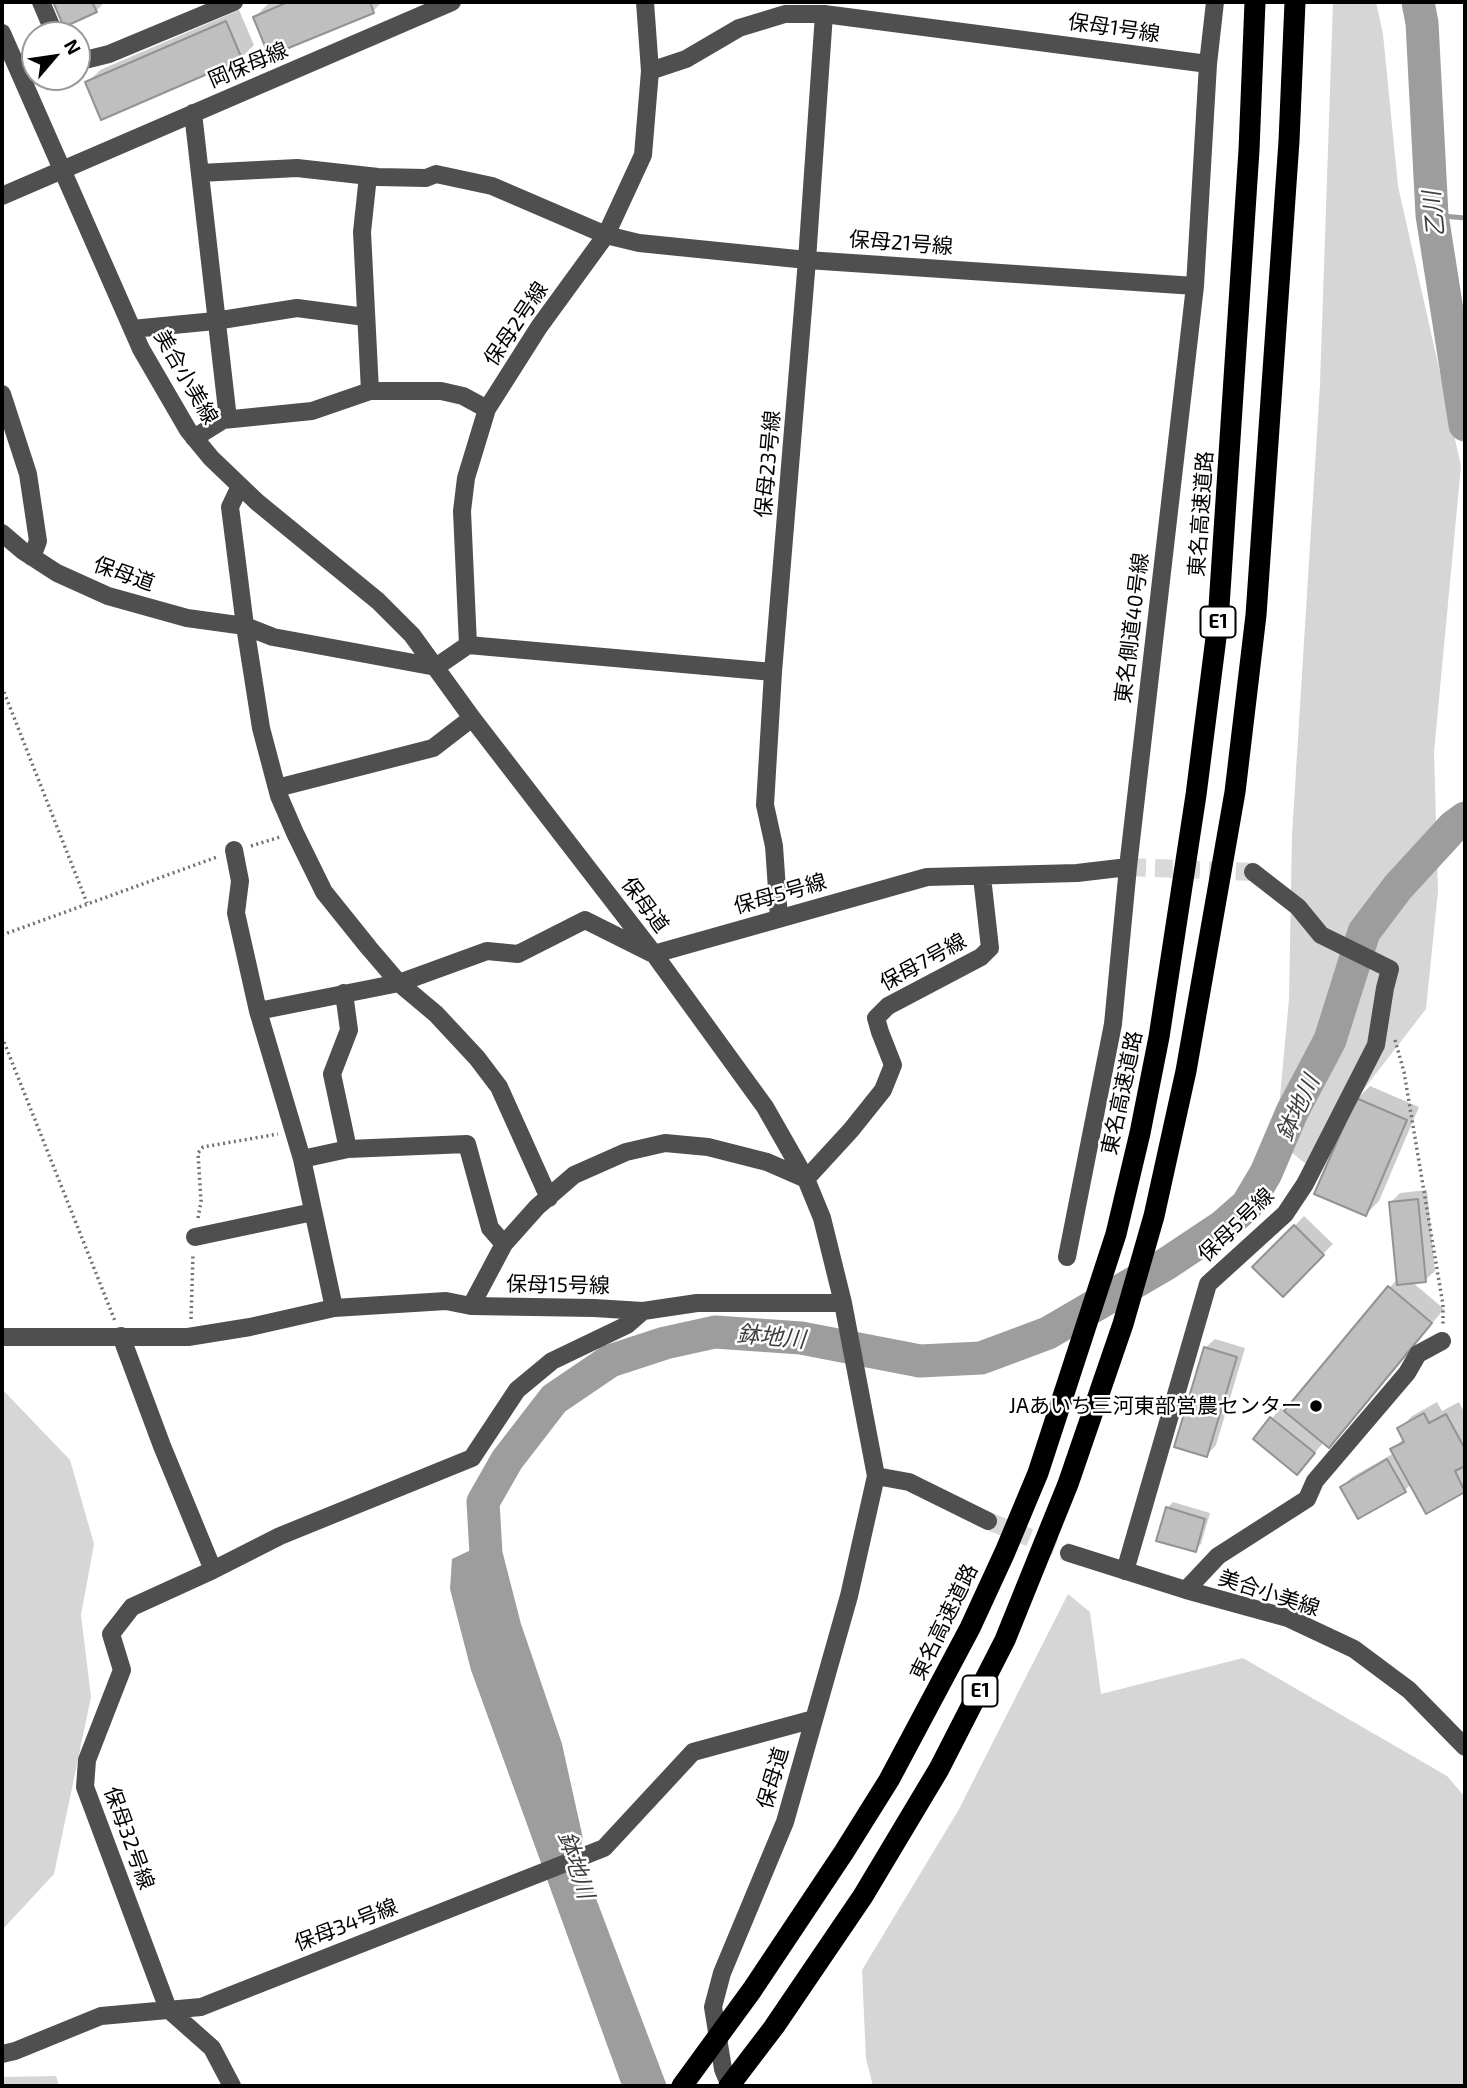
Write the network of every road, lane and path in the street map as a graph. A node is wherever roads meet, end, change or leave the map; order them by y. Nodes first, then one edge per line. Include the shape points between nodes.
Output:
1 (41, 2) edge
2 (234, 2) edge
3 (452, 2) edge
4 (645, 2) edge
5 (1215, 2) edge
6 (1255, 2) edge
7 (1295, 2) edge
8 (824, 14) junction
9 (49, 21) edge
10 (2, 33) edge
11 (91, 59) edge
12 (1208, 64) junction
13 (650, 71) junction
14 (193, 113) junction
15 (62, 170) junction
16 (200, 173) junction
17 (368, 176) junction
18 (2, 196) edge
19 (606, 235) junction
20 (807, 260) junction
21 (1195, 286) junction
22 (365, 317) junction
23 (215, 321) junction
24 (132, 329) junction
25 (370, 391) junction
26 (2, 394) edge
27 (487, 409) junction
28 (228, 419) junction
29 (194, 438) junction
30 (240, 486) junction
31 (2, 533) edge
32 (32, 557) junction
33 (244, 626) junction
34 (468, 645) junction
35 (436, 667) junction
36 (773, 672) junction
37 (2, 687) edge
38 (472, 718) junction
39 (277, 788) junction
40 (295, 833) junction
41 (234, 850) junction
42 (1128, 867) junction
43 (1253, 872) tunnel mouth
44 (982, 877) junction
45 (87, 903) junction
46 (779, 918) junction
47 (2, 935) edge
48 (654, 954) junction
49 (398, 983) junction
50 (344, 993) junction
51 (1383, 1009) junction
52 (258, 1011) junction
53 (2, 1037) edge
54 (294, 1131) junction
55 (348, 1149) junction
56 (302, 1159) junction
57 (806, 1179) junction
58 (549, 1198) junction
59 (313, 1212) junction
60 (195, 1237) junction
61 (504, 1244) junction
62 (1067, 1256) dead end
63 (843, 1303) junction
64 (471, 1306) junction
65 (334, 1308) junction
66 (643, 1311) junction
67 (121, 1336) junction
68 (2, 1337) edge
69 (188, 1337) junction
70 (1442, 1340) joint
71 (876, 1476) junction
72 (988, 1521) tunnel mouth
73 (1069, 1553) tunnel mouth
74 (213, 1570) junction
75 (1125, 1571) junction
76 (1186, 1590) junction
77 (814, 1718) junction
78 (1465, 1747) edge
79 (168, 2008) junction
80 (2, 2054) edge
81 (232, 2086) edge
82 (682, 2086) edge
83 (730, 2086) edge

1 - 9 street
2 - 11 street
3 - 14 street, 岡保母線
4 - 13 street, 保母2号線
5 - 12 street, 東名側道40号線
6 - 82 highway, 東名高速道路 / E1 via 1217,622 1159,1037 1116,1234 1038,1473 964,1640 845,1852
7 - 83 highway, E1 via 1256,615 1235,792 1186,1071 1154,1216 1068,1484 1005,1640 939,1769 870,1885
8 - 12 street, 保母1号線
8 - 13 street, 保母1号線 via 785,14 738,28 686,59
8 - 20 street, 保母23号線
10 - 15 street, 美合小美線
12 - 21 street, 東名側道40号線
13 - 19 street, 保母2号線 via 643,155
14 - 15 street, 岡保母線
14 - 16 street
15 - 18 street, 岡保母線
15 - 24 street, 美合小美線
16 - 17 street, 保母21号線 via 298,168
16 - 23 street
17 - 19 street, 保母21号線 via 425,178 436,174 492,186
17 - 22 street via 362,232
19 - 20 street, 保母21号線 via 639,243
19 - 27 street, 保母2号線
20 - 21 street, 保母21号線
20 - 36 street, 保母23号線
21 - 42 street, 東名側道40号線
22 - 23 street via 297,308
22 - 25 street
23 - 24 street
23 - 28 street
24 - 29 street, 美合小美線
25 - 27 street via 441,391
25 - 28 street via 312,411
26 - 32 street via 28,474 38,541
27 - 34 street, 保母2号線 via 466,478 462,511
28 - 29 street
29 - 30 street, 美合小美線
30 - 33 street via 230,507
30 - 35 street, 美合小美線 via 378,601
31 - 32 street, 保母道
32 - 33 street, 保母道 via 108,596 187,618
33 - 35 street, 保母道 via 273,637
33 - 39 street via 261,728
34 - 35 street
34 - 36 street
35 - 38 street, 保母道
36 - 46 street, 保母23号線 via 765,805 774,846
37 - 45 path
38 - 39 street via 433,748
38 - 48 street, 保母道
39 - 40 street
40 - 41 path
40 - 49 street via 324,892
41 - 45 path
41 - 52 street via 240,881 236,912
42 - 44 street, 保母5号線
42 - 62 street, 東名側道40号線 via 1113,1024
43 - 51 street, 保母5号線 via 1298,907 1321,935 1390,969
44 - 46 street, 保母5号線 via 927,877
44 - 57 street, 保母7号線 via 990,948 888,1006 876,1018 893,1065 883,1090
45 - 47 path
46 - 48 street, 保母5号線
48 - 49 street via 585,920 517,954 486,951
48 - 57 street, 保母道 via 765,1107
49 - 50 street
49 - 58 street via 436,1014 499,1087
50 - 52 street
50 - 55 street via 349,1030 332,1074
51 - 70 path via 1404,1072 1443,1305
51 - 75 street, 保母5号線 via 1376,1045 1305,1184 1285,1214 1208,1284
52 - 54 street
53 - 67 path
54 - 56 street
54 - 60 path via 203,1147 198,1153 201,1202
55 - 56 street
55 - 61 street via 467,1144 490,1228
56 - 59 street
57 - 58 street via 767,1162 665,1143 626,1152 574,1175
57 - 63 street, 保母道 via 822,1218
58 - 61 street
59 - 60 street
59 - 65 street
60 - 69 path
61 - 64 street
63 - 66 street via 697,1303
63 - 71 street, 保母道
64 - 65 street, 保母15号線 via 446,1301
64 - 66 street, 保母15号線
65 - 69 street, 保母15号線
66 - 74 street via 627,1325 552,1361 517,1390 472,1458 280,1536
67 - 68 street, 保母15号線
67 - 69 street, 保母15号線
67 - 74 street
70 - 76 street via 1418,1353 1407,1373 1315,1481 1307,1499 1218,1556
71 - 72 street via 909,1482
71 - 77 street, 保母道 via 849,1596
73 - 75 street, 美合小美線
74 - 79 street, 保母32号線 via 132,1607 111,1634 122,1670 87,1760 85,1787
75 - 76 street, 美合小美線
76 - 78 street, 美合小美線 via 1288,1618 1354,1649 1409,1690
77 - 79 street, 保母34号線 via 693,1752 604,1848 201,2007
77 - 83 street, 保母道 via 785,1822 726,1961 713,2007
79 - 80 street via 101,2016
79 - 81 street via 212,2048

